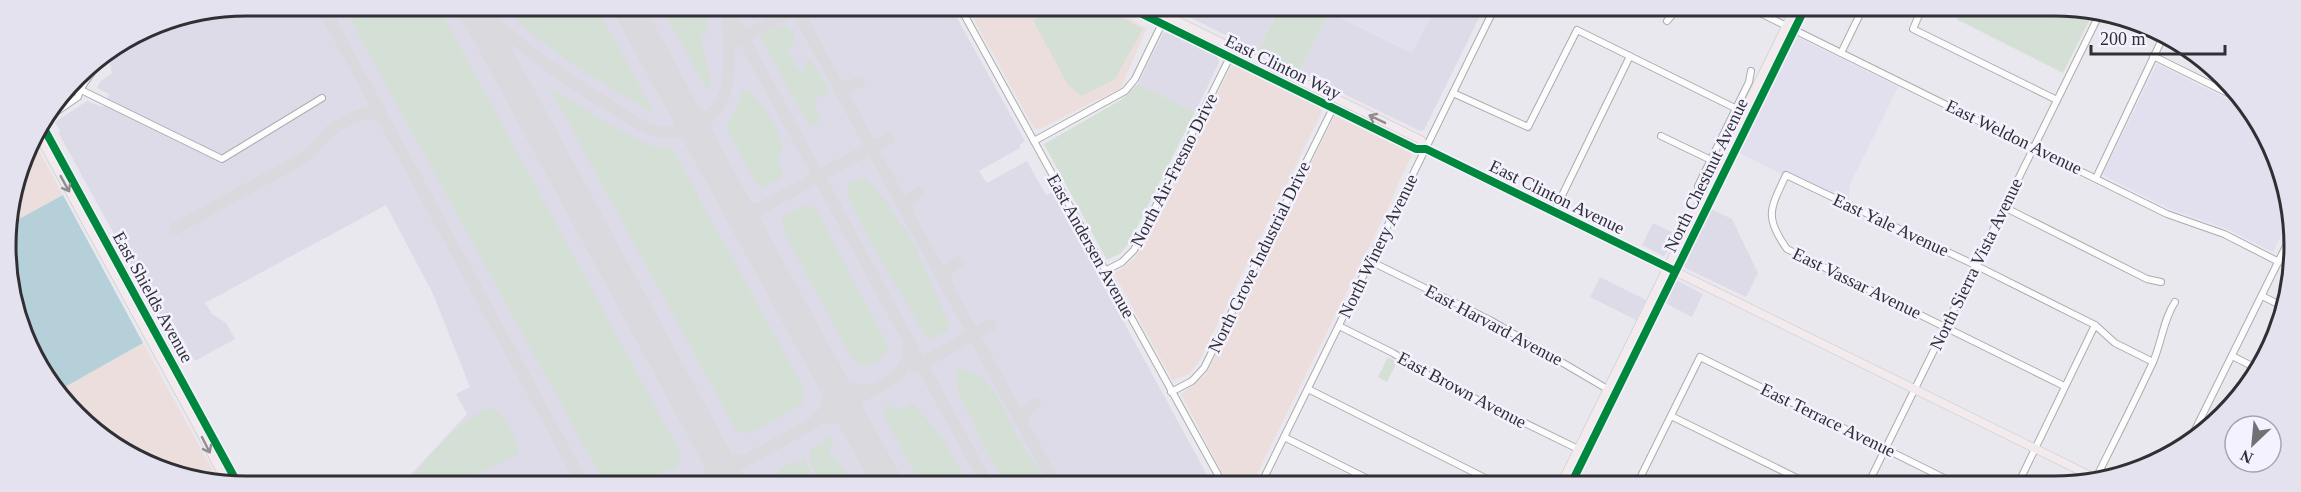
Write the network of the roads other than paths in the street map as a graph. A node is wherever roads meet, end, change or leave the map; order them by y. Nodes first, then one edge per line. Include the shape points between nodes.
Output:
1 (965, 16) edge
2 (1146, 16) edge
3 (1166, 16) edge
4 (1178, 16) edge
5 (1488, 16) edge
6 (1671, 16) edge
7 (1766, 16) edge
8 (1793, 16) edge
9 (1799, 16) edge
10 (1859, 16) edge
11 (1919, 16) edge
12 (2096, 20) edge
13 (1667, 21) dead end
14 (1162, 24) junction
15 (1790, 28) junction
16 (2160, 42) edge
17 (1841, 53) junction
18 (1630, 56) junction
19 (2153, 56) junction
20 (1230, 57) junction
21 (1751, 71) dead end
22 (79, 89) joint
23 (2224, 91) edge
24 (1453, 93) junction
25 (322, 98) dead end
26 (2057, 100) junction
27 (63, 107) edge
28 (1333, 108) junction
29 (1744, 112) junction
30 (46, 133) edge
31 (1661, 136) dead end
32 (1034, 141) junction
33 (41, 142) edge
34 (2033, 147) junction
35 (1426, 149) junction
36 (1711, 160) junction
37 (1786, 175) joint
38 (2096, 178) junction
39 (1704, 193) junction
40 (2004, 207) junction
41 (1554, 212) junction
42 (2284, 252) edge
43 (1370, 261) junction
44 (2279, 262) junction
45 (1975, 265) junction
46 (1671, 270) junction
47 (1105, 271) junction
48 (2161, 282) dead end
49 (2262, 296) junction
50 (2175, 302) dead end
51 (2277, 304) edge
52 (2095, 325) junction
53 (1339, 326) junction
54 (1945, 326) junction
55 (2232, 356) junction
56 (2152, 363) junction
57 (2251, 366) edge
58 (2064, 386) junction
59 (1915, 388) junction
60 (1308, 389) junction
61 (1612, 391) junction
62 (1171, 392) junction
63 (1671, 416) junction
64 (2197, 427) edge
65 (1284, 437) junction
66 (1885, 448) junction
67 (2035, 448) junction
68 (1582, 451) junction
69 (2101, 471) edge
70 (221, 474) edge
71 (2086, 474) edge
72 (233, 475) edge
73 (1218, 476) edge
74 (1265, 476) edge
75 (1362, 476) edge
76 (1481, 476) edge
77 (1567, 476) edge
78 (1574, 476) edge
79 (1641, 476) edge
80 (1793, 476) edge
81 (1872, 476) edge
82 (1940, 476) edge
83 (2022, 476) edge

1 - 32 street, East Andersen Avenue
2 - 14 main road, East Clinton Way
3 - 14 street
35 -> 4 main road, East Clinton Way via 1421,140
5 - 24 street, North Winery Avenue
6 - 13 street
7 - 15 street, East Weldon Avenue
8 - 15 main road, North Chestnut Avenue
9 - 15 main road, North Chestnut Avenue
10 - 17 street
11 - 26 street via 1913,29
12 - 26 street, North Sierra Vista Avenue
14 - 20 main road, East Clinton Way
14 - 32 street via 1125,91
15 - 17 street, East Weldon Avenue
15 - 29 main road, North Chestnut Avenue
16 - 19 street
17 - 34 street, East Weldon Avenue
18 - 24 street via 1577,30 1528,127
18 - 29 street
18 - 41 street
19 - 23 street
19 - 38 street
20 - 28 main road, East Clinton Way
20 - 47 street, North Air-Fresno Drive via 1134,250
21 - 29 street, North Chestnut Avenue
22 - 25 street via 222,159
22 - 27 street via 78,97
24 - 35 street, North Winery Avenue
26 - 34 street, North Sierra Vista Avenue
28 - 35 main road, East Clinton Way via 1416,149
28 - 62 street, North Grove Industrial Drive via 1204,368 1192,381
29 - 36 street, North Chestnut Avenue
29 - 39 main road, North Chestnut Avenue
29 - 46 main road, North Chestnut Avenue
30 - 72 main road, East Shields Avenue
31 - 36 street
32 - 47 street, East Andersen Avenue
33 -> 70 main road, East Shields Avenue
34 - 38 street, East Weldon Avenue
34 - 40 street, North Sierra Vista Avenue
35 - 41 main road, East Clinton Avenue
35 - 43 street, North Winery Avenue
36 - 39 street, North Chestnut Avenue via 1698,187
37 - 45 street, East Yale Avenue
37 - 54 street, East Vassar Avenue via 1770,207 1776,235 1787,249
38 - 44 street, East Weldon Avenue
39 - 46 main road, North Chestnut Avenue
40 - 45 street, North Sierra Vista Avenue
40 - 48 street via 2147,279
41 - 46 main road, East Clinton Avenue
42 - 44 street
43 - 53 street, North Winery Avenue
43 - 61 street, East Harvard Avenue via 1490,320
44 - 49 street
45 - 52 street, East Yale Avenue
45 - 54 street, North Sierra Vista Avenue
46 - 59 main road, East Clinton Avenue
46 - 61 main road, North Chestnut Avenue
47 - 62 street, East Andersen Avenue
49 - 51 street
49 - 55 street
50 - 56 street
52 - 56 street, East Yale Avenue via 2115,343
52 - 58 street
53 - 60 street, North Winery Avenue
53 - 68 street, East Brown Avenue via 1433,378
54 - 58 street, East Vassar Avenue
54 - 59 street, North Sierra Vista Avenue
55 - 57 street
55 - 64 street
56 - 69 street
58 - 67 street
59 - 66 street, North Sierra Vista Avenue
59 - 67 main road, East Clinton Avenue
60 - 65 street, North Winery Avenue
60 - 76 street
61 - 68 main road, North Chestnut Avenue
62 - 73 street, East Andersen Avenue
63 - 66 street, East Terrace Avenue via 1700,357
63 - 79 street
63 - 80 street
65 - 74 street, North Winery Avenue
65 - 75 street
66 - 81 street, North Sierra Vista Avenue
66 - 82 street, East Terrace Avenue
67 - 71 main road, East Clinton Avenue
67 - 83 street
68 - 77 main road, North Chestnut Avenue
68 - 78 main road, North Chestnut Avenue

